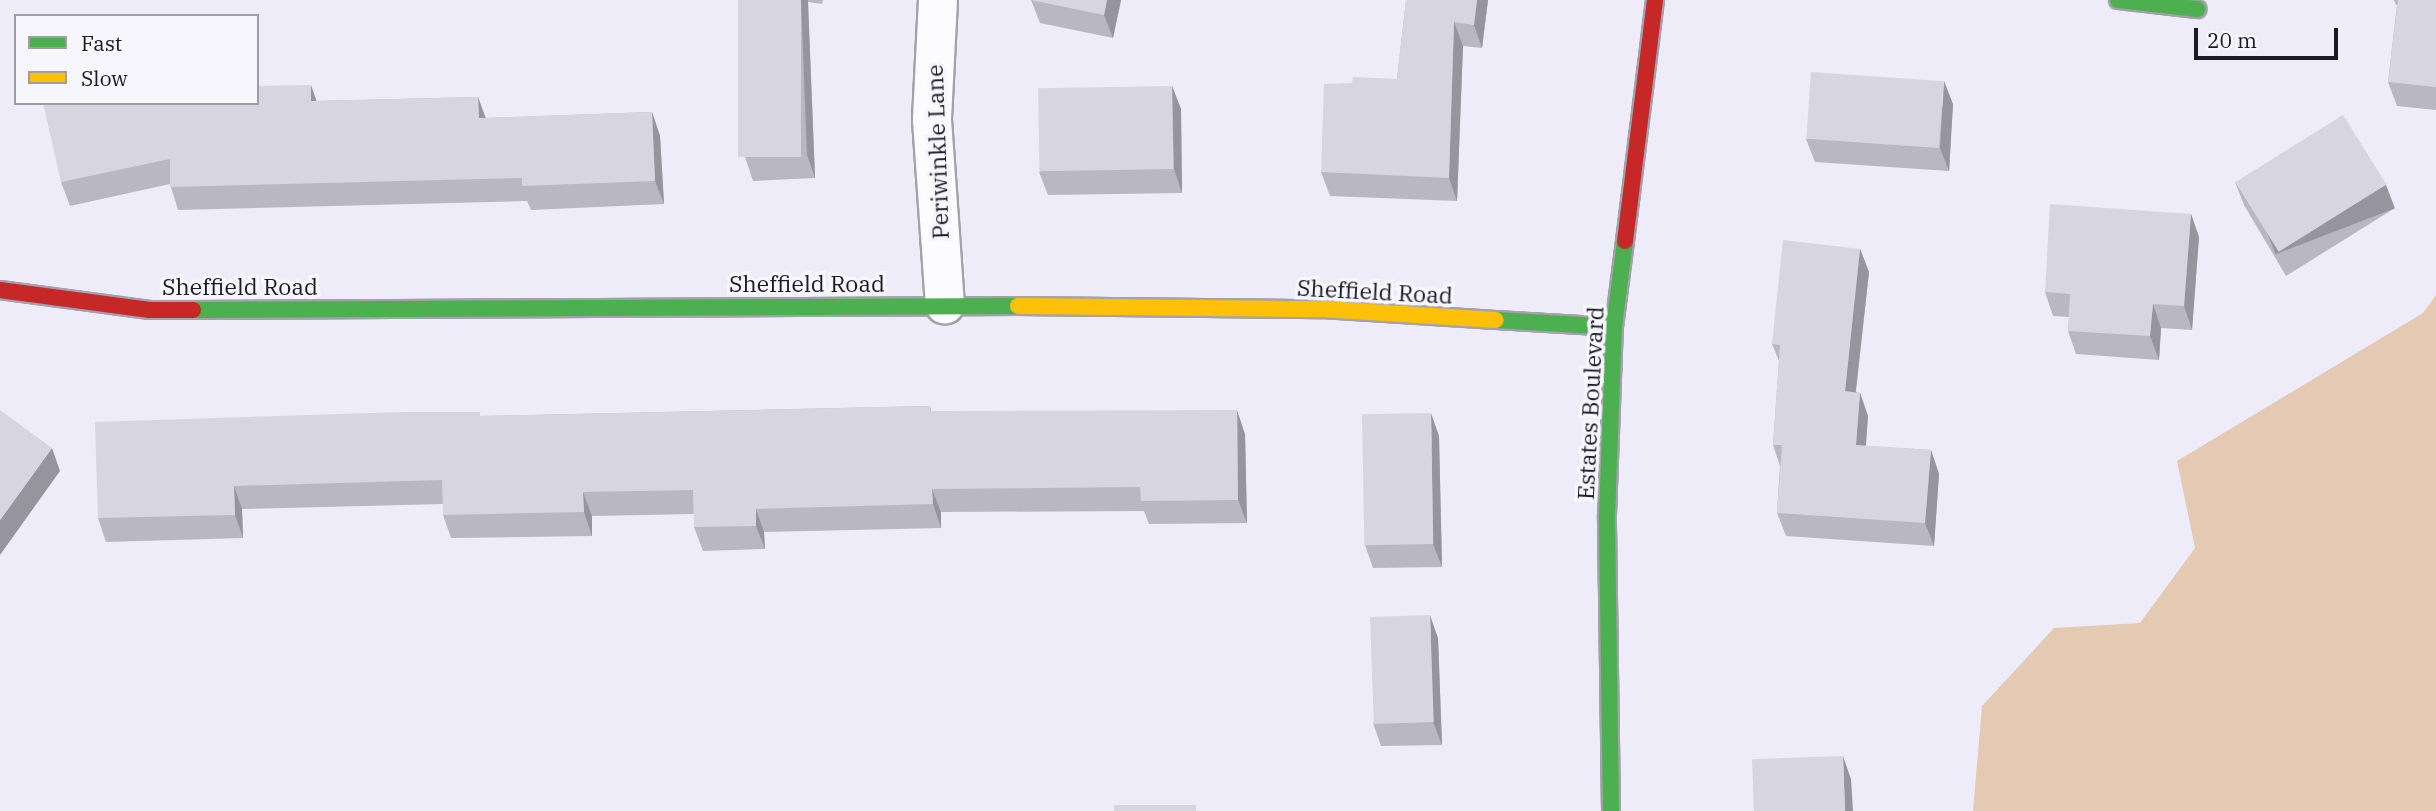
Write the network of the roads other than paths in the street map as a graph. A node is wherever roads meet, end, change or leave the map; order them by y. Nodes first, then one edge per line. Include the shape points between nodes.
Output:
1 (938, 0) edge
2 (1655, 0) edge
3 (2118, 0) edge
4 (2197, 9) dead end
5 (0, 290) edge
6 (945, 305) junction
7 (1614, 327) junction
8 (1611, 811) edge

1 - 6 street, Periwinkle Lane via 932,120
2 - 7 street, Estates Boulevard
3 - 4 street
5 - 6 street, Sheffield Road via 150,310
6 - 7 street, Sheffield Road via 1322,309
7 - 8 street, Estates Boulevard via 1607,515

